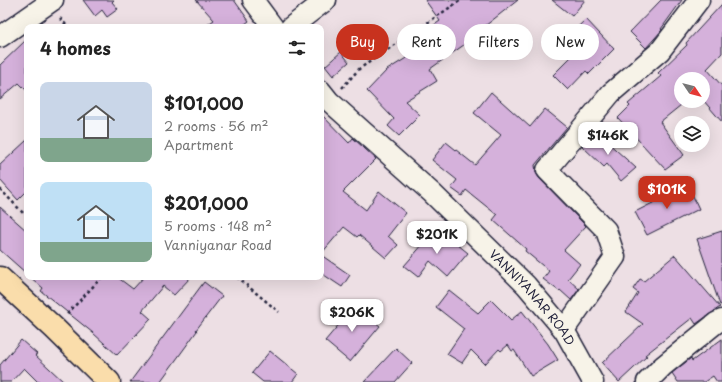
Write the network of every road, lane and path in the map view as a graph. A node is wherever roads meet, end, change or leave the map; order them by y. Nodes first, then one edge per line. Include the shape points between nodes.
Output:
1 (53, 0) edge
2 (253, 0) edge
3 (326, 0) edge
4 (461, 0) edge
5 (700, 0) edge
6 (271, 24) edge
7 (295, 24) edge
8 (0, 37) edge
9 (325, 96) edge
10 (0, 189) edge
11 (24, 214) edge
12 (0, 278) edge
13 (99, 280) edge
14 (242, 280) edge
15 (279, 312) dead end
16 (722, 320) edge
17 (54, 328) junction
18 (564, 330) junction
19 (108, 382) edge
20 (593, 382) edge
21 (647, 382) edge

1 - 8 street
2 - 6 street
3 - 7 street
4 - 9 path via 359,69
5 - 18 street via 660,52 611,93 547,170 606,230 615,257
9 - 18 street, VANNIYANAR ROAD via 432,193 526,285
10 - 11 path
12 - 17 main road
13 - 17 path
14 - 15 path
16 - 21 street via 663,366
17 - 19 main road
18 - 20 street, VANNIYANAR ROAD

